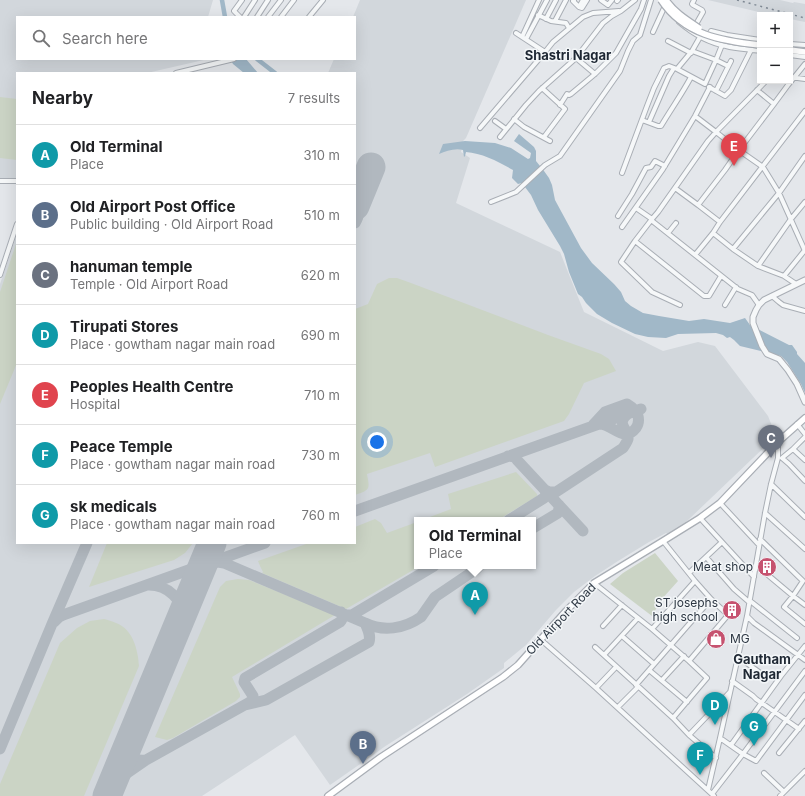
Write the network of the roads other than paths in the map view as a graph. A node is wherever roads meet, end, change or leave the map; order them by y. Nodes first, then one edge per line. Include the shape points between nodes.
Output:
1 (242, 0) edge
2 (255, 0) edge
3 (268, 0) edge
4 (281, 0) edge
5 (294, 0) edge
6 (323, 0) edge
7 (539, 0) edge
8 (547, 0) edge
9 (556, 0) edge
10 (566, 0) edge
11 (574, 0) edge
12 (583, 0) edge
13 (587, 0) edge
14 (612, 0) edge
15 (635, 0) edge
16 (644, 0) edge
17 (651, 0) edge
18 (660, 0) edge
19 (666, 0) edge
20 (694, 0) edge
21 (603, 1) edge
22 (579, 4) edge
23 (664, 8) junction
24 (622, 11) junction
25 (239, 16) edge
26 (245, 16) edge
27 (258, 16) edge
28 (269, 16) edge
29 (282, 16) edge
30 (310, 16) edge
31 (538, 16) junction
32 (546, 19) junction
33 (555, 21) junction
34 (568, 28) junction
35 (653, 32) dead end
36 (691, 32) junction
37 (516, 33) dead end
38 (700, 37) junction
39 (524, 38) junction
40 (707, 40) junction
41 (757, 40) edge
42 (668, 41) dead end
43 (757, 41) edge
44 (722, 45) junction
45 (757, 45) edge
46 (793, 45) edge
47 (805, 45) edge
48 (793, 46) edge
49 (805, 49) edge
50 (751, 50) junction
51 (793, 50) edge
52 (757, 51) edge
53 (545, 52) junction
54 (692, 52) junction
55 (805, 52) edge
56 (793, 55) edge
57 (805, 57) edge
58 (576, 58) junction
59 (232, 60) edge
60 (716, 60) junction
61 (805, 64) edge
62 (675, 68) junction
63 (180, 72) edge
64 (595, 74) junction
65 (793, 76) edge
66 (691, 77) junction
67 (793, 77) edge
68 (805, 79) edge
69 (705, 84) junction
70 (763, 84) edge
71 (788, 84) edge
72 (710, 87) junction
73 (542, 88) junction
74 (757, 90) junction
75 (716, 91) junction
76 (774, 104) junction
77 (560, 105) junction
78 (805, 111) edge
79 (695, 116) junction
80 (514, 119) junction
81 (642, 120) junction
82 (495, 121) dead end
83 (649, 122) junction
84 (480, 128) dead end
85 (506, 129) junction
86 (716, 132) junction
87 (500, 136) dead end
88 (544, 138) junction
89 (550, 141) dead end
90 (738, 150) junction
91 (805, 156) edge
92 (665, 166) junction
93 (763, 167) junction
94 (622, 173) dead end
95 (16, 181) edge
96 (0, 182) edge
97 (675, 188) junction
98 (779, 193) junction
99 (491, 202) dead end
100 (805, 202) edge
101 (698, 206) junction
102 (636, 208) junction
103 (618, 216) dead end
104 (791, 219) junction
105 (652, 220) junction
106 (720, 222) junction
107 (676, 223) dead end
108 (16, 226) edge
109 (622, 227) dead end
110 (668, 233) junction
111 (713, 233) junction
112 (635, 241) junction
113 (733, 249) junction
114 (805, 251) edge
115 (695, 255) junction
116 (2, 259) edge
117 (758, 266) junction
118 (0, 275) edge
119 (721, 276) junction
120 (784, 276) junction
121 (802, 283) edge
122 (736, 287) junction
123 (772, 296) junction
124 (680, 305) dead end
125 (725, 305) dead end
126 (759, 305) junction
127 (805, 311) edge
128 (805, 402) edge
129 (805, 418) edge
130 (797, 424) junction
131 (805, 435) edge
132 (778, 442) junction
133 (793, 449) junction
134 (780, 458) junction
135 (805, 460) edge
136 (805, 481) edge
137 (771, 484) junction
138 (720, 504) junction
139 (765, 513) junction
140 (805, 517) edge
141 (700, 518) junction
142 (760, 539) junction
143 (663, 541) junction
144 (722, 542) junction
145 (759, 545) junction
146 (804, 546) edge
147 (706, 557) junction
148 (756, 565) junction
149 (689, 573) junction
150 (754, 577) junction
151 (695, 581) junction
152 (804, 581) edge
153 (594, 583) junction
154 (793, 596) junction
155 (711, 599) junction
156 (749, 601) junction
157 (622, 605) junction
158 (805, 605) edge
159 (746, 616) junction
160 (638, 618) junction
161 (805, 624) edge
162 (603, 626) dead end
163 (652, 629) junction
164 (622, 636) junction
165 (797, 638) dead end
166 (540, 639) junction
167 (671, 644) junction
168 (805, 646) edge
169 (595, 647) dead end
170 (798, 655) junction
171 (604, 656) junction
172 (684, 656) junction
173 (737, 656) junction
174 (805, 660) edge
175 (689, 661) junction
176 (654, 664) junction
177 (616, 667) junction
178 (649, 670) junction
179 (805, 671) edge
180 (759, 672) dead end
181 (662, 680) junction
182 (732, 680) junction
183 (637, 686) junction
184 (596, 688) junction
185 (730, 691) junction
186 (805, 695) edge
187 (687, 702) junction
188 (762, 703) junction
189 (618, 707) junction
190 (775, 711) junction
191 (673, 718) junction
192 (787, 720) junction
193 (805, 721) edge
194 (799, 728) junction
195 (689, 735) junction
196 (720, 738) junction
197 (731, 745) junction
198 (779, 753) dead end
199 (743, 754) junction
200 (716, 758) junction
201 (805, 771) edge
202 (764, 773) dead end
203 (708, 790) junction
204 (784, 792) junction
205 (713, 795) edge
206 (328, 796) edge
207 (780, 796) edge

1 - 25 street via 234,11
2 - 26 street
3 - 27 street
4 - 28 street
5 - 29 street
6 - 30 street
7 - 39 street
8 - 31 street
9 - 32 street
10 - 33 street
11 - 22 street
12 - 22 street
13 - 22 street via 582,8
14 - 21 street via 608,6
15 - 24 street
16 - 64 street via 616,53
17 - 99 street via 640,35 633,41 620,71 560,156 545,165 516,192
18 - 23 street
18 - 45 main road, bridge via 678,19 703,34
19 - 43 main road, bridge via 676,12 701,29 730,38
20 - 36 street via 692,4 703,12
23 - 35 street
23 - 36 street
24 - 34 street via 594,13 583,17
24 - 58 street via 603,23
31 - 32 street
31 - 39 street
32 - 33 street
33 - 34 street via 566,23
34 - 53 street
36 - 38 street
37 - 39 street
38 - 40 street
38 - 54 street
39 - 53 street
40 - 41 street via 712,31
40 - 44 street
42 - 54 street
44 - 50 street
44 - 60 street
46 - 47 street
48 - 49 main road
50 - 52 street
50 - 75 street via 728,94 725,96
51 - 55 main road
53 - 84 street
54 - 60 street
54 - 62 street
56 - 57 street
58 - 64 street
58 - 73 street
59 - 63 street
60 - 69 street
60 - 75 street via 729,64
61 - 65 street
62 - 66 street
62 - 81 street via 664,68
62 - 83 street
64 - 77 street via 571,94 567,94
66 - 69 street
66 - 83 street via 661,126
67 - 68 street
69 - 72 street
70 - 74 street
71 - 76 street
72 - 75 street
72 - 79 street
73 - 77 street
73 - 80 street
74 - 76 street
74 - 86 street
76 - 90 street
77 - 88 street via 565,109
78 - 93 street
79 - 86 street
79 - 92 street
80 - 85 street
80 - 88 street
81 - 83 street
81 - 94 street
82 - 85 street
85 - 87 street
86 - 90 street
86 - 97 street
88 - 89 street
90 - 93 street
90 - 101 street
91 - 98 street
92 - 102 street
92 - 103 street via 655,161 651,167 646,168
93 - 98 street
93 - 106 street
95 - 96 street
97 - 101 street
97 - 105 street
98 - 104 street
98 - 113 street
100 - 104 street
101 - 106 street
102 - 105 street
102 - 109 street
104 - 114 street
104 - 117 street
105 - 110 street
105 - 112 street
106 - 111 street
107 - 110 street
108 - 116 street
110 - 115 street
111 - 113 street
111 - 115 street
112 - 119 street via 704,296 709,296
112 - 124 street via 621,262 652,292
113 - 117 street
114 - 120 street
115 - 119 street
116 - 118 street
117 - 120 street
119 - 122 street
120 - 121 street
121 - 123 street
122 - 125 street
122 - 126 street via 752,295
123 - 126 street
123 - 127 street via 783,305
126 - 128 street via 753,323 762,346 767,354 779,359 788,370
129 - 130 main road, Old Airport Road
130 - 131 street
130 - 132 main road, Old Airport Road
131 - 133 street
132 - 134 street
132 - 138 main road, Old Airport Road
133 - 134 street
133 - 135 street
134 - 136 street
134 - 137 street
137 - 139 street
137 - 140 street
138 - 141 main road, Old Airport Road
138 - 145 street
139 - 142 street
139 - 146 street
141 - 143 main road, Old Airport Road
141 - 144 street
142 - 145 street
142 - 152 street
143 - 149 street
143 - 153 main road, Old Airport Road
144 - 147 street
144 - 150 street
145 - 148 street
147 - 149 street
147 - 156 street via 734,589
148 - 150 street
148 - 154 street
149 - 151 street
150 - 156 street
151 - 155 street
151 - 163 street
152 - 154 street
153 - 157 street
153 - 166 main road, Old Airport Road
154 - 158 street
154 - 161 street via 784,607
155 - 167 street
155 - 175 street via 728,616
156 - 159 street
156 - 165 street
157 - 160 street
157 - 162 street
159 - 170 street
159 - 173 street
160 - 163 street
160 - 164 street
163 - 167 street
164 - 171 street
164 - 176 street
166 - 184 street
166 - 206 main road, Old Airport Road via 503,678 381,757
167 - 172 street
167 - 176 street
168 - 170 street
169 - 171 street
170 - 174 street
170 - 188 street
171 - 177 street
172 - 175 street
172 - 181 street
173 - 180 street
173 - 182 street
175 - 187 street via 708,678
176 - 178 street
177 - 183 street
177 - 184 street
178 - 181 street
178 - 183 street
179 - 190 street
181 - 187 street
182 - 185 street
182 - 188 street
183 - 189 street
183 - 191 street
184 - 189 street
185 - 195 street
185 - 196 street
186 - 192 street
187 - 191 street
188 - 190 street
188 - 197 street
189 - 203 street
190 - 192 street
190 - 199 street
191 - 195 street
192 - 194 street
192 - 199 street via 756,761
193 - 194 street
194 - 198 street
195 - 200 street
196 - 197 street
196 - 200 street
197 - 199 street
199 - 205 street
200 - 203 street
201 - 204 street
202 - 204 street
203 - 205 street
204 - 207 street

